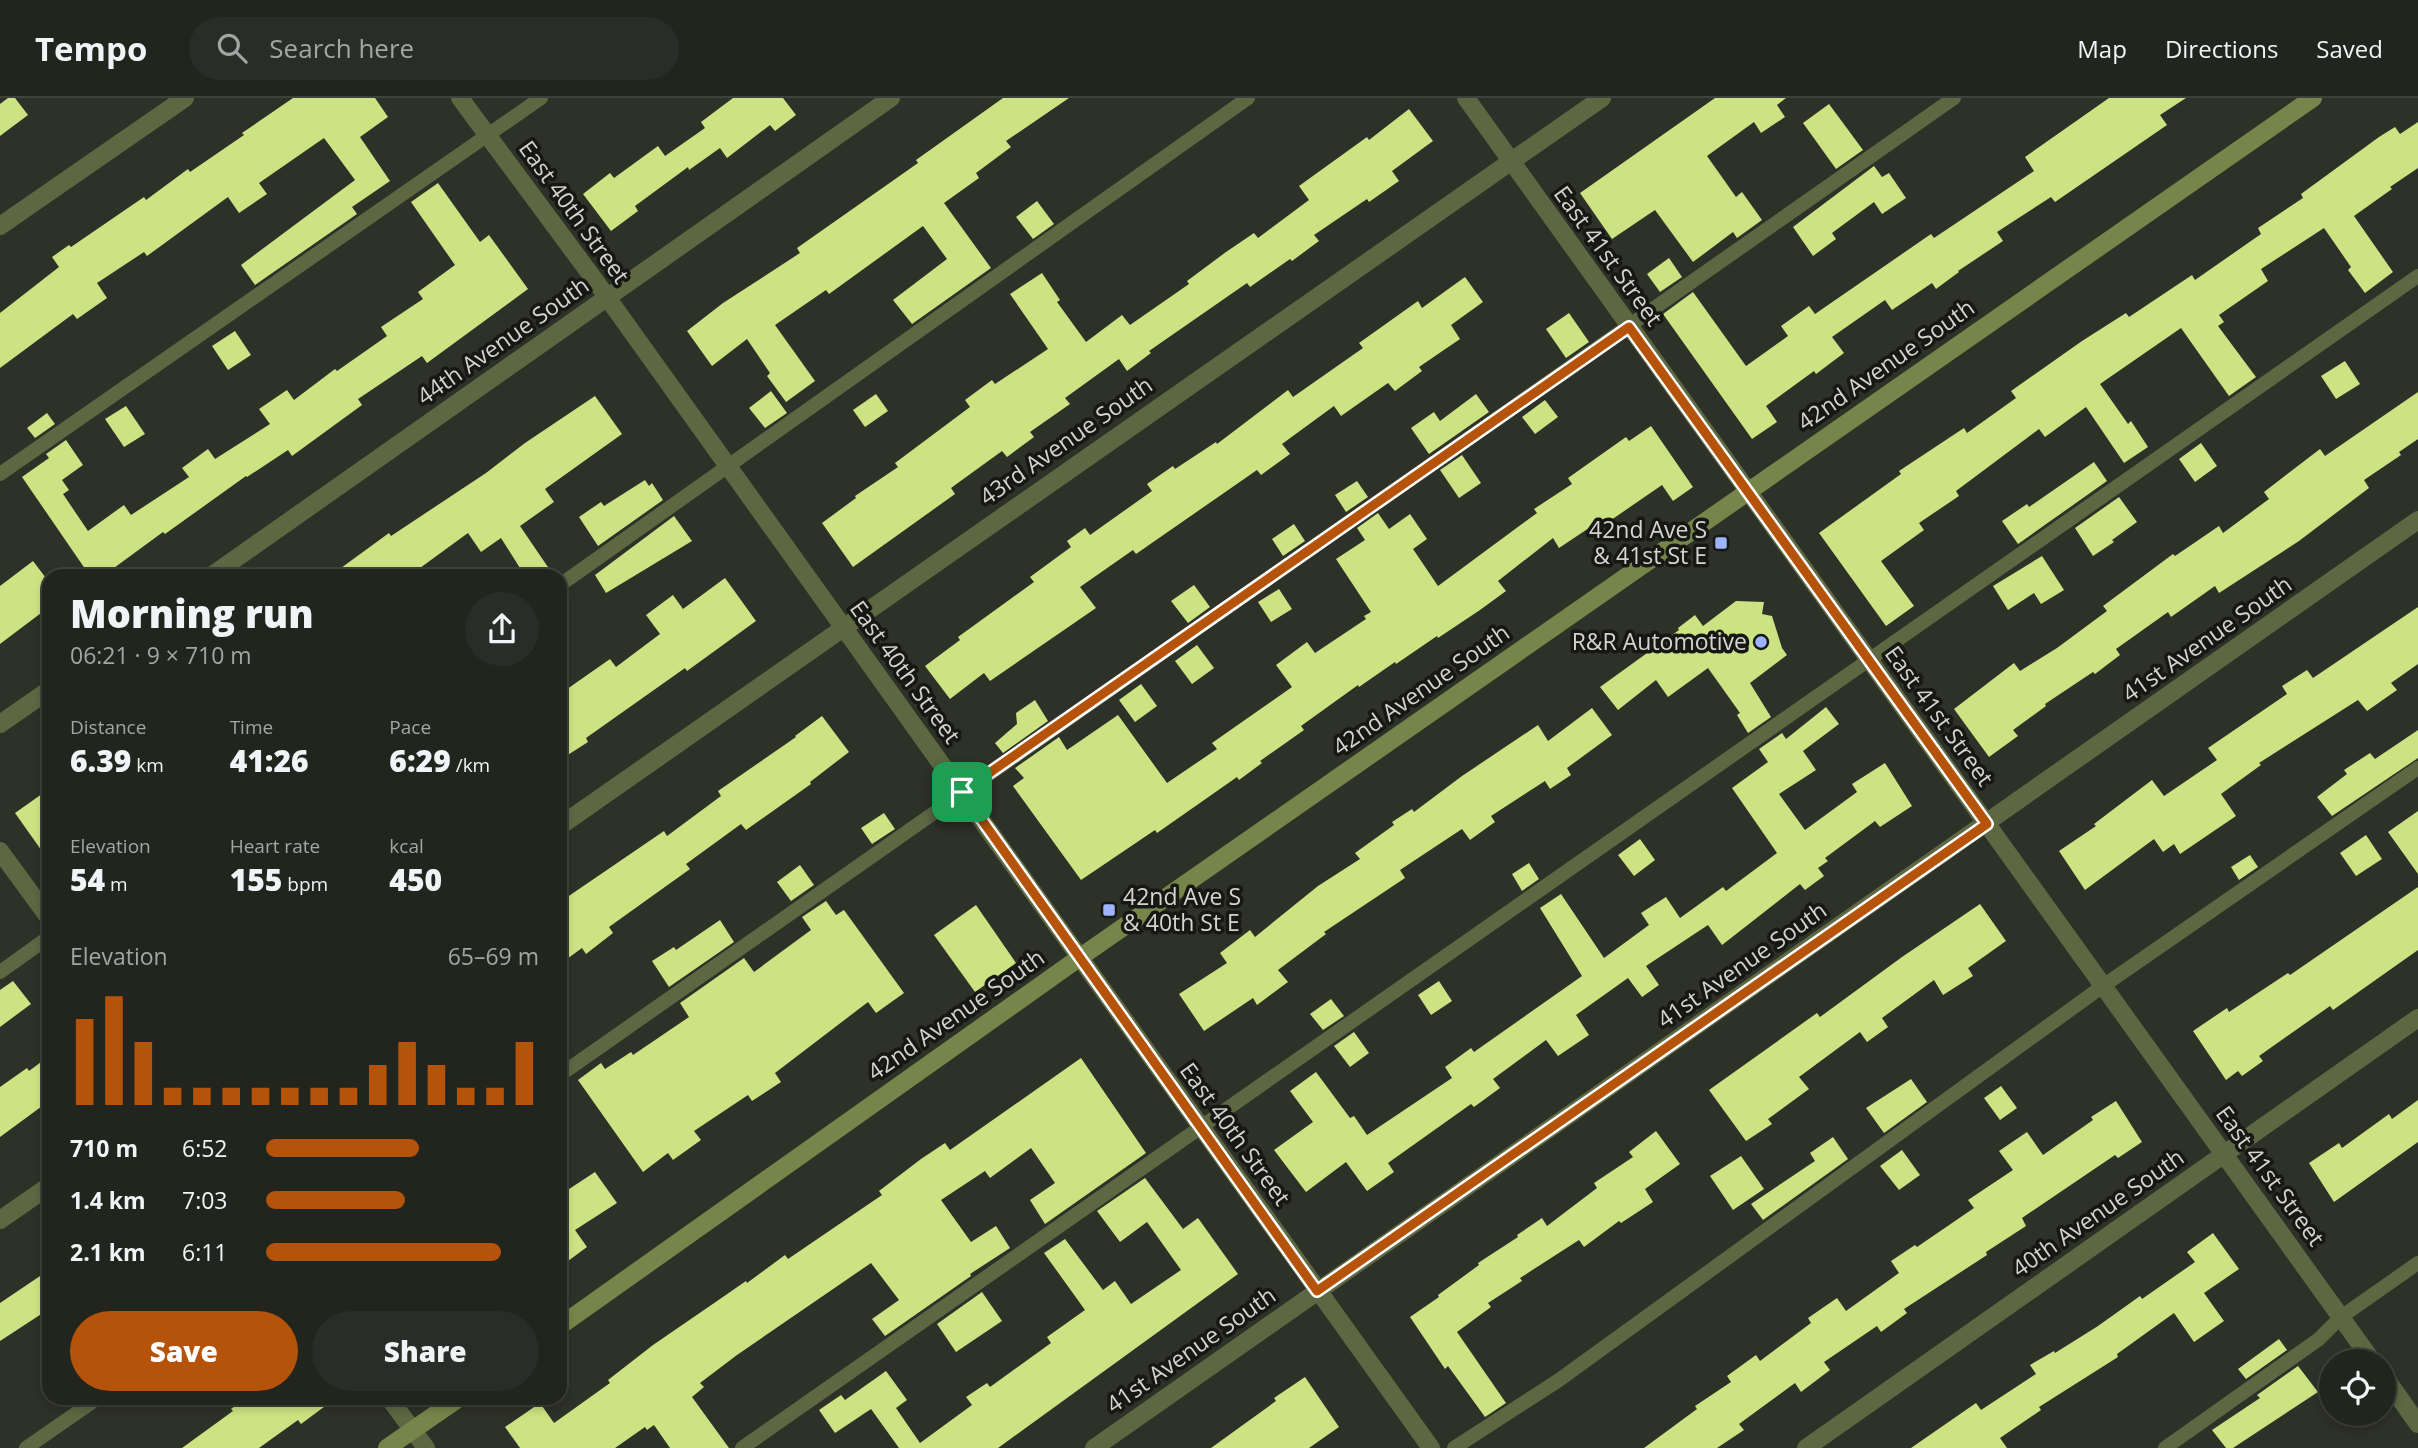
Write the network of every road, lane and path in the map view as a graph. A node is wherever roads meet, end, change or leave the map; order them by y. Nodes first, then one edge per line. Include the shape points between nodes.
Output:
1 (185, 98) edge
2 (460, 98) edge
3 (541, 98) edge
4 (891, 98) edge
5 (1248, 98) edge
6 (1466, 98) edge
7 (1602, 98) edge
8 (1954, 98) edge
9 (2313, 98) edge
10 (487, 136) junction
11 (1511, 161) junction
12 (0, 226) edge
13 (2418, 275) edge
14 (606, 298) junction
15 (1629, 327) junction
16 (728, 468) junction
17 (0, 474) edge
18 (1748, 491) junction
19 (2418, 520) edge
20 (221, 569) edge
21 (567, 580) edge
22 (842, 628) junction
23 (1870, 661) junction
24 (42, 695) edge
25 (0, 724) edge
26 (2418, 768) edge
27 (962, 792) junction
28 (567, 821) edge
29 (1987, 824) junction
30 (0, 851) edge
31 (42, 908) edge
32 (42, 942) edge
33 (1079, 958) junction
34 (0, 972) edge
35 (2103, 986) junction
36 (2418, 1018) edge
37 (567, 1070) edge
38 (1200, 1126) junction
39 (2224, 1154) junction
40 (42, 1191) edge
41 (0, 1220) edge
42 (2418, 1263) edge
43 (1317, 1291) junction
44 (2341, 1317) junction
45 (567, 1321) edge
46 (2364, 1349) edge
47 (2396, 1393) edge
48 (88, 1405) edge
49 (393, 1405) edge
50 (448, 1405) edge
51 (2418, 1424) edge
52 (413, 1430) junction
53 (26, 1448) edge
54 (387, 1448) edge
55 (426, 1448) edge
56 (742, 1448) edge
57 (1094, 1448) edge
58 (1431, 1448) edge
59 (1454, 1448) edge
60 (1806, 1448) edge
61 (2165, 1448) edge

1 - 12 street
2 - 10 street, East 40th Street
3 - 10 lane
4 - 14 street, 44th Avenue South
5 - 16 lane
6 - 11 street, East 41st Street
7 - 11 street, 43rd Avenue South
8 - 15 lane
9 - 18 street, 42nd Avenue South
10 - 14 street, East 40th Street
10 - 17 lane
11 - 15 street, East 41st Street
11 - 22 street, 43rd Avenue South
13 - 23 lane
14 - 16 street, East 40th Street
14 - 20 street, 44th Avenue South
15 - 18 street, East 41st Street
15 - 27 lane
16 - 21 lane
16 - 22 street, East 40th Street
18 - 23 street, East 41st Street
18 - 33 street, 42nd Avenue South
19 - 29 street, 41st Avenue South
22 - 27 street, East 40th Street
22 - 28 street, 43rd Avenue South
23 - 29 street, East 41st Street
23 - 38 lane
24 - 25 street
26 - 35 lane
27 - 33 street, East 40th Street
27 - 37 lane
29 - 35 street, East 41st Street
29 - 43 street, 41st Avenue South
30 - 31 street
32 - 34 lane
33 - 38 street, East 40th Street
33 - 45 street, 42nd Avenue South
35 - 39 street, East 41st Street
35 - 59 lane via 1570,1372
36 - 39 street, 40th Avenue South
38 - 43 street, East 40th Street
38 - 56 lane
39 - 44 street, East 41st Street
39 - 60 street, 40th Avenue South
40 - 41 street
42 - 44 lane
43 - 57 street, 41st Avenue South
43 - 58 street, East 40th Street
44 - 46 street, East 41st Street
44 - 61 lane via 2319,1339
47 - 51 street
48 - 53 lane
49 - 52 street
50 - 52 street
52 - 54 street
52 - 55 street

